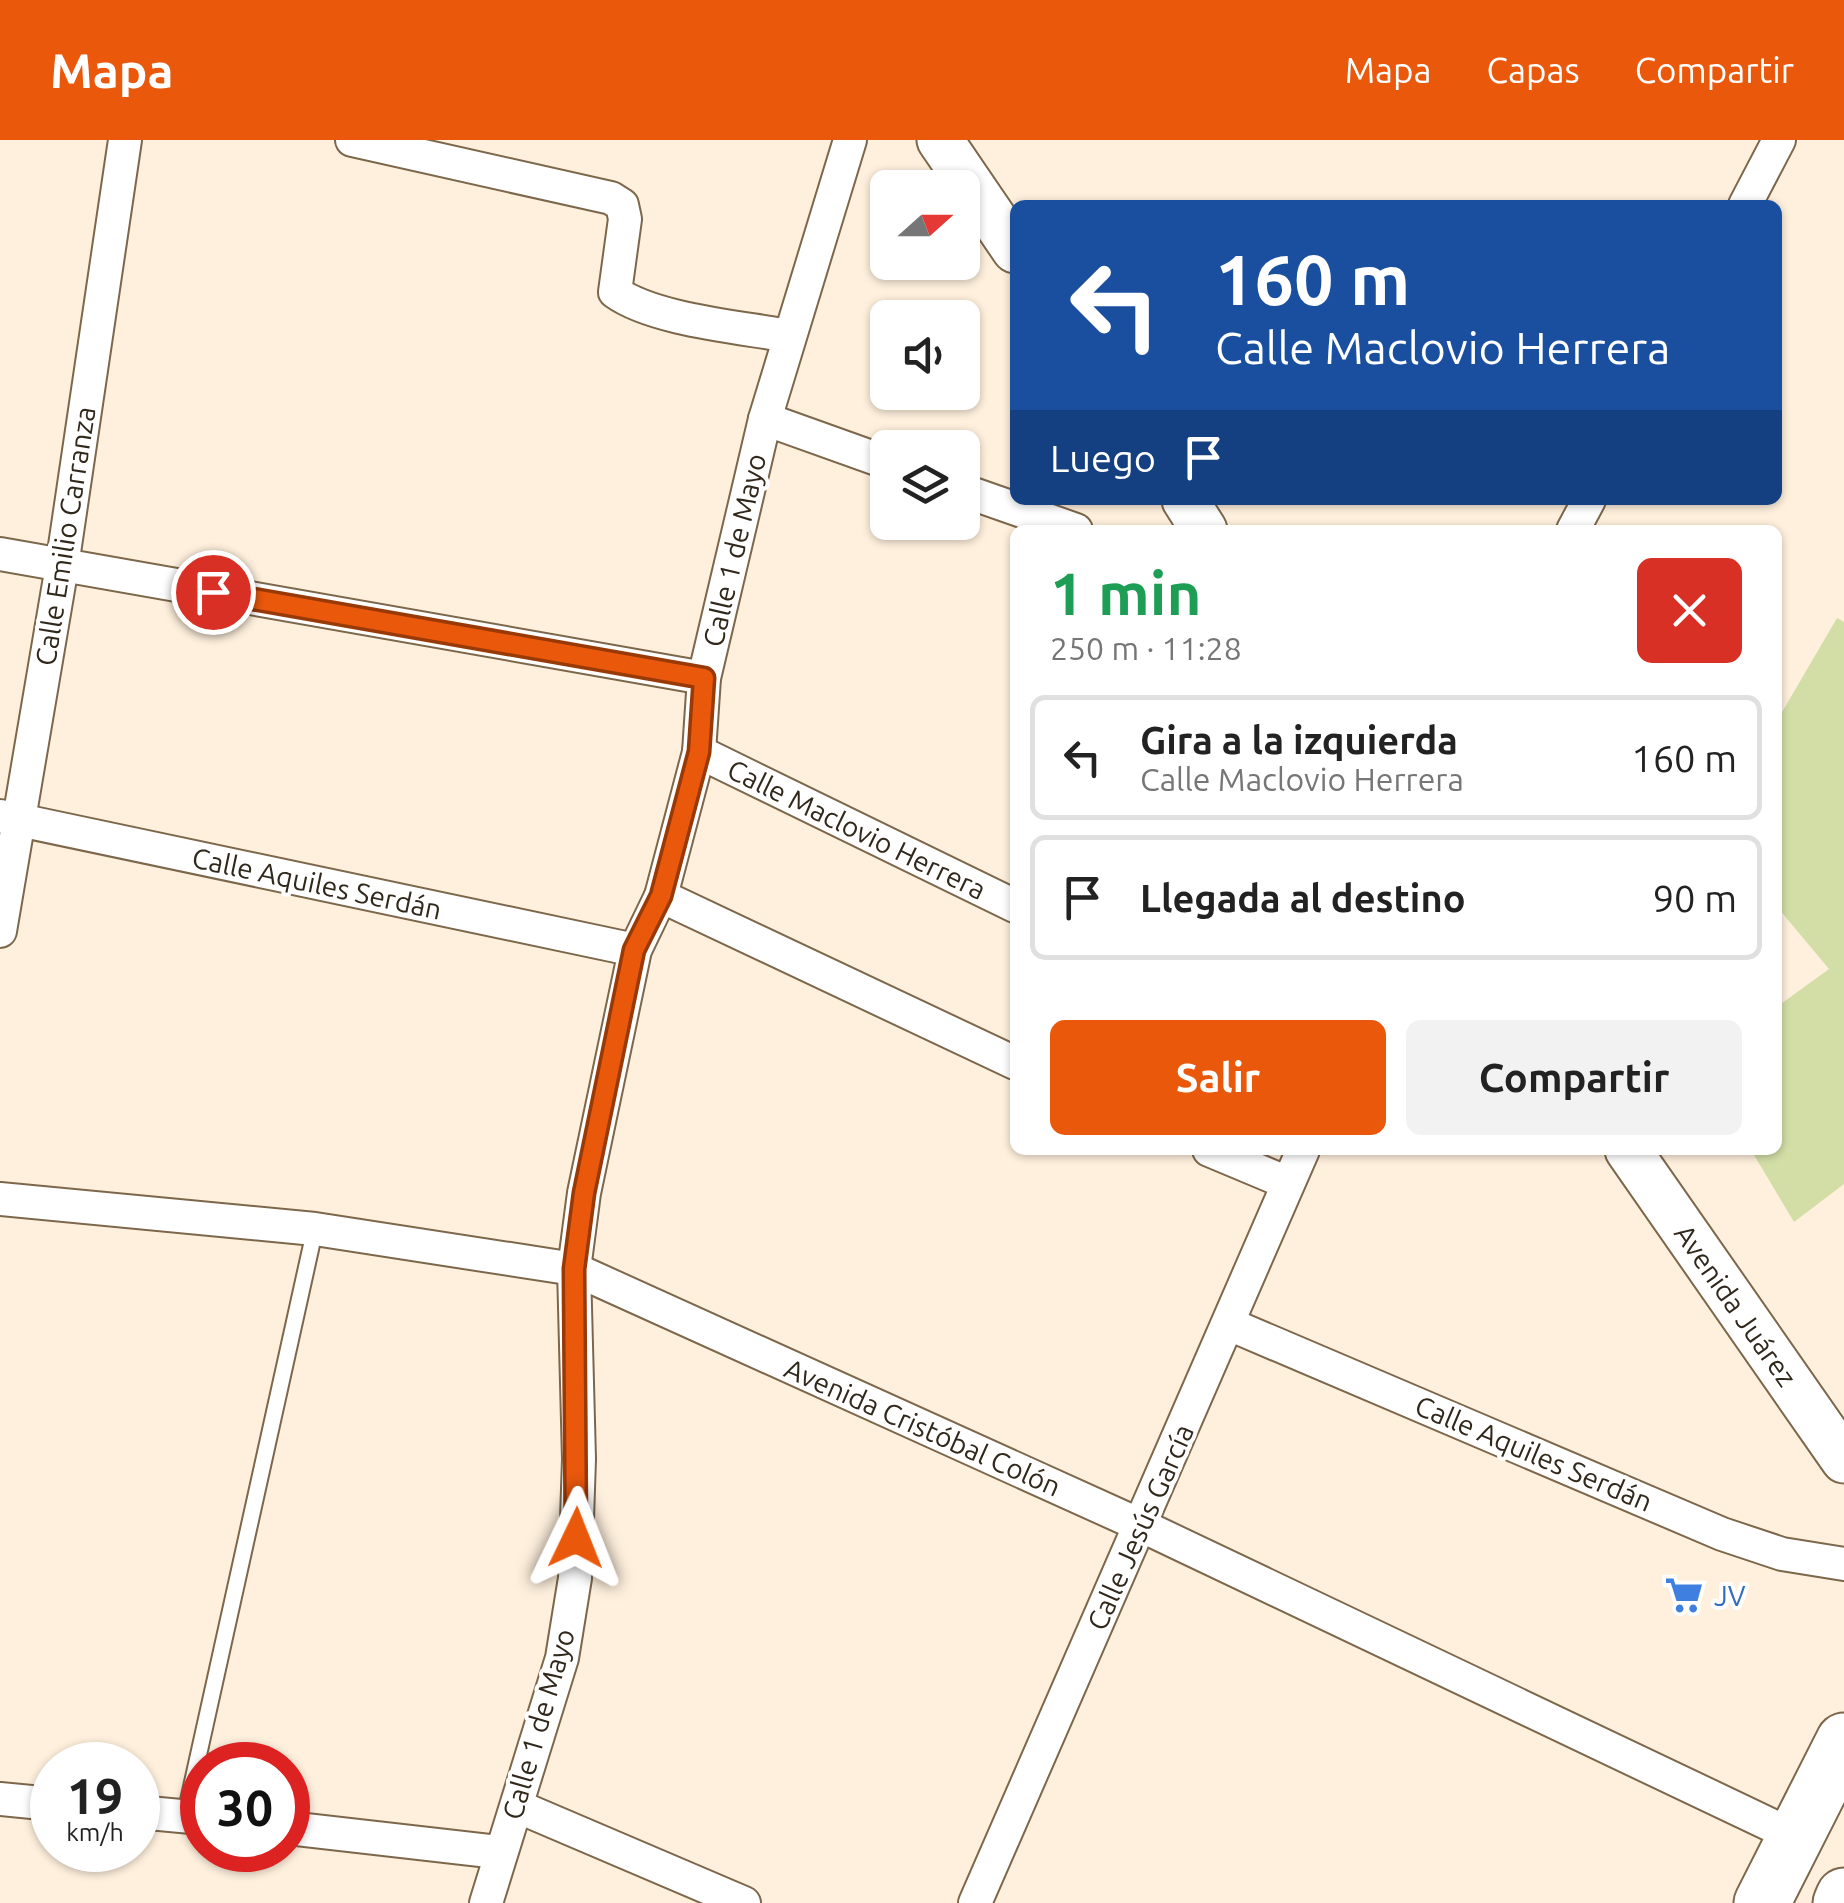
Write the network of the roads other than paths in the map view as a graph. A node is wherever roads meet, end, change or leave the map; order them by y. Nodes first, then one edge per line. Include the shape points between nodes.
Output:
1 (125, 140) edge
2 (352, 140) edge
3 (850, 140) edge
4 (940, 140) edge
5 (1779, 140) edge
6 (1748, 200) edge
7 (1010, 243) edge
8 (789, 336) junction
9 (765, 419) junction
10 (870, 457) edge
11 (980, 496) edge
12 (1062, 525) edge
13 (0, 554) edge
14 (62, 566) junction
15 (704, 678) junction
16 (699, 752) junction
17 (10, 818) edge
18 (661, 896) junction
19 (1010, 904) edge
20 (0, 931) edge
21 (634, 950) junction
22 (1010, 1061) edge
23 (1221, 1155) edge
24 (1301, 1155) edge
25 (1631, 1155) edge
26 (1288, 1183) junction
27 (0, 1199) edge
28 (315, 1229) junction
29 (574, 1269) junction
30 (1229, 1324) junction
31 (1844, 1460) edge
32 (1140, 1525) junction
33 (1844, 1564) edge
34 (1844, 1741) edge
35 (210, 1742) edge
36 (0, 1799) edge
37 (30, 1802) edge
38 (520, 1807) junction
39 (310, 1831) edge
40 (1794, 1836) junction
41 (498, 1852) junction
42 (1844, 1896) edge
43 (486, 1903) edge
44 (744, 1903) edge
45 (975, 1903) edge
46 (1762, 1903) edge
47 (1840, 1903) edge

1 - 14 street, Calle Emilio Carranza
2 - 8 street via 612,198 625,219 615,292 696,319
3 - 8 street, Calle 1 de Mayo
4 - 7 main road
5 - 6 street
8 - 9 street, Calle 1 de Mayo
9 - 10 street
9 - 15 street, Calle 1 de Mayo
11 - 12 street
13 - 14 street
14 - 15 street
14 - 17 street, Calle Emilio Carranza
15 - 16 street, Calle 1 de Mayo
16 - 18 street, Calle 1 de Mayo
16 - 19 street, Calle Maclovio Herrera
17 - 20 street, Calle Emilio Carranza
17 - 21 street, Calle Aquiles Serdán
18 - 21 street, Calle 1 de Mayo
18 - 22 street
21 - 29 street, Calle 1 de Mayo
23 - 26 street
24 - 26 street, Calle Jesús García
25 - 31 main road, Avenida Juárez
26 - 30 street, Calle Jesús García
27 - 28 street, Avenida Cristóbal Colón
28 - 29 street, Avenida Cristóbal Colón
28 - 35 lane
29 - 32 street, Avenida Cristóbal Colón
29 - 38 street, Calle 1 de Mayo via 575,1578 562,1658
30 - 32 street, Calle Jesús García
30 - 33 street, Calle Aquiles Serdán via 1722,1534 1782,1554
32 - 40 street, Avenida Cristóbal Colón
32 - 45 street, Calle Jesús García
34 - 40 highway
36 - 37 street
38 - 41 street, Calle 1 de Mayo
38 - 44 street
39 - 41 street
40 - 46 highway
41 - 43 street, Calle 1 de Mayo
42 - 47 highway

